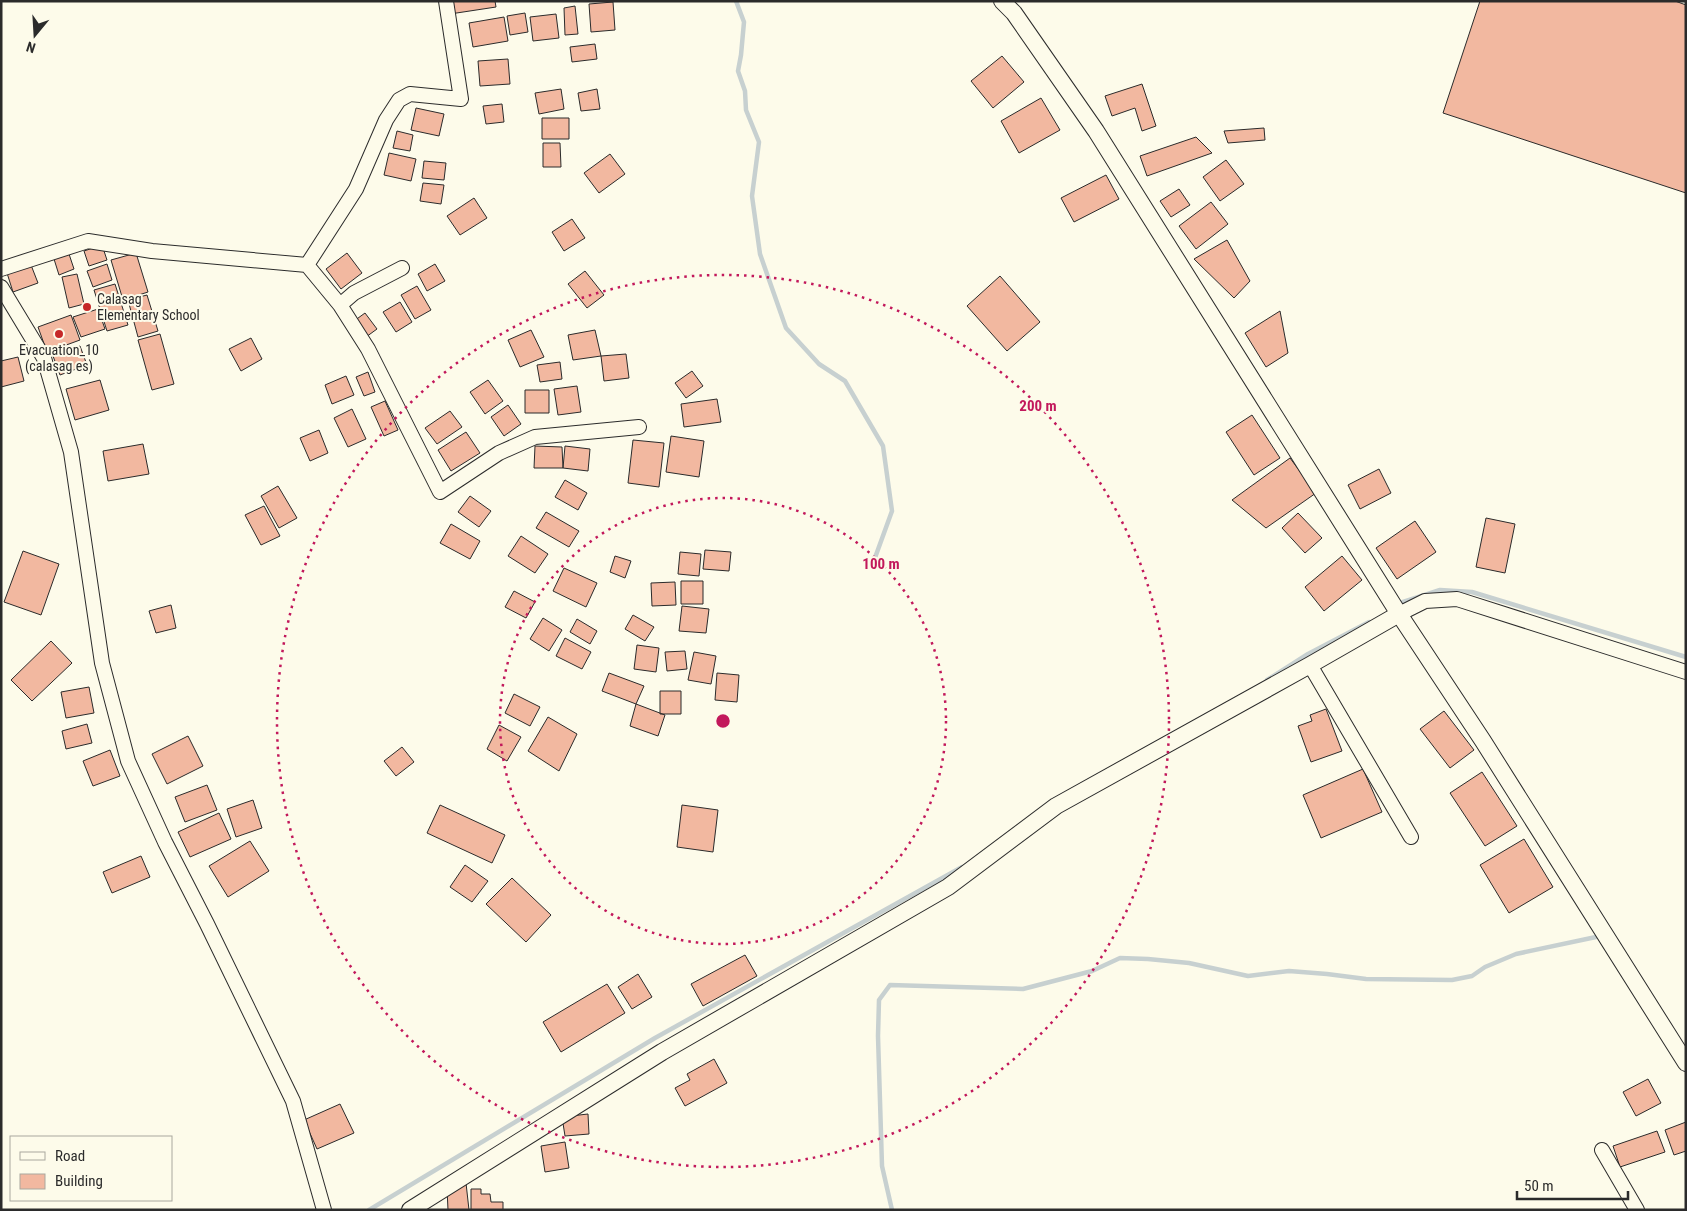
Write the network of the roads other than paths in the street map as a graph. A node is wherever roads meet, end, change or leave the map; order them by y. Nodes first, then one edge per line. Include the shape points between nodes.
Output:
1 (446, 1) edge
2 (1002, 1) edge
3 (307, 265) junction
4 (402, 268) dead end
5 (1, 269) edge
6 (1, 287) edge
7 (340, 305) junction
8 (639, 427) dead end
9 (1399, 614) junction
10 (1310, 666) junction
11 (1686, 672) edge
12 (1411, 837) dead end
13 (1686, 1063) edge
14 (1602, 1150) dead end
15 (324, 1210) edge
16 (410, 1210) edge
17 (1637, 1210) edge

1 - 3 street via 462,99 410,94 398,100 356,189
2 - 9 street via 1014,13 1096,131
3 - 5 street via 152,251 88,241
3 - 7 street
4 - 7 street
6 - 15 street via 44,358 71,452 102,663 128,761 164,842 293,1101
7 - 8 street via 368,349 440,492 499,453 535,437
9 - 10 street
9 - 11 street via 1425,601 1457,599
9 - 13 street via 1484,742
10 - 12 street
10 - 16 street via 1056,806 948,887 662,1052
14 - 17 street

